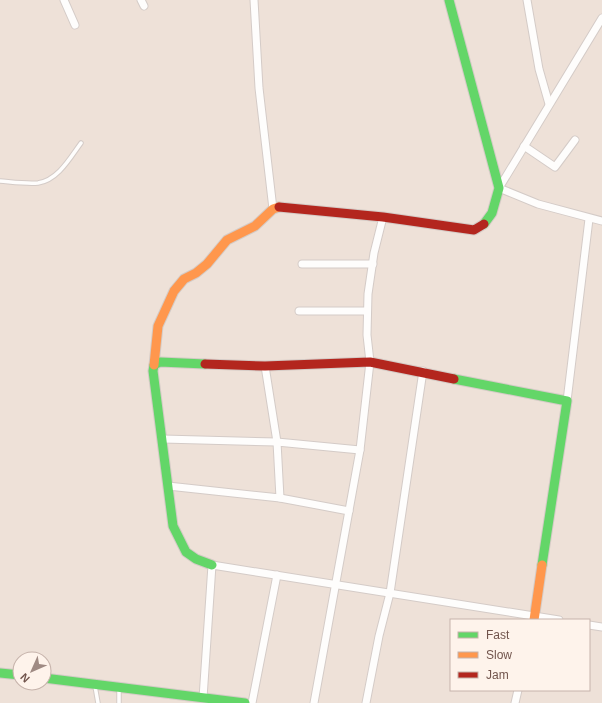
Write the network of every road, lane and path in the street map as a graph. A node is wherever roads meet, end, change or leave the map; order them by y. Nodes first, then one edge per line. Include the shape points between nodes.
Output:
1 (64, 0) edge
2 (254, 0) edge
3 (449, 0) edge
4 (527, 0) edge
5 (602, 18) edge
6 (75, 25) dead end
7 (549, 104) junction
8 (575, 140) dead end
9 (81, 143) dead end
10 (524, 146) junction
11 (0, 181) edge
12 (498, 188) junction
13 (273, 209) junction
14 (383, 217) junction
15 (589, 219) junction
16 (602, 221) edge
17 (302, 264) dead end
18 (373, 264) junction
19 (299, 311) dead end
20 (367, 311) junction
21 (370, 362) junction
22 (154, 365) junction
23 (265, 366) junction
24 (423, 371) junction
25 (567, 401) junction
26 (163, 438) junction
27 (277, 442) junction
28 (360, 450) junction
29 (168, 486) junction
30 (280, 498) junction
31 (349, 511) junction
32 (212, 565) junction
33 (277, 575) junction
34 (336, 584) junction
35 (390, 593) junction
36 (535, 618) edge
37 (547, 619) edge
38 (590, 625) edge
39 (602, 626) edge
40 (0, 673) edge
41 (12, 674) edge
42 (52, 679) edge
43 (95, 685) junction
44 (119, 688) junction
45 (518, 691) edge
46 (203, 698) junction
47 (98, 703) edge
48 (119, 703) edge
49 (245, 703) edge
50 (252, 703) edge
51 (314, 703) edge
52 (366, 703) edge
53 (515, 703) edge

1 - 6 street
2 - 13 street via 259,88
3 - 12 street
4 - 7 street via 539,69
5 - 7 street
7 - 10 street
8 - 10 street via 555,167
9 - 11 lane via 63,168 52,178 39,183
10 - 12 street
12 - 14 street via 494,211 486,224 474,230
12 - 15 street via 538,204
13 - 14 street via 278,207
13 - 22 street via 255,226 227,240 207,264 184,279 174,291 158,326
14 - 18 street
15 - 16 street
15 - 25 street
17 - 18 street
18 - 20 street
19 - 20 street
20 - 21 street
21 - 23 street
21 - 24 street
21 - 28 street
22 - 23 street via 160,362
22 - 26 street
23 - 27 street
24 - 25 street
24 - 35 street
25 - 36 street
26 - 27 street
26 - 29 street
27 - 28 street
27 - 30 street
28 - 31 street
29 - 30 street
29 - 32 street via 173,526 179,542 194,560
30 - 31 street
31 - 34 street
32 - 33 street
32 - 46 street
33 - 34 street
33 - 50 street
34 - 35 street
34 - 51 street
35 - 36 street
35 - 52 street
36 - 37 street
38 - 39 street
40 - 41 street
42 - 43 street
43 - 44 street
43 - 47 lane
44 - 46 street
44 - 48 lane
45 - 53 street
46 - 49 street

